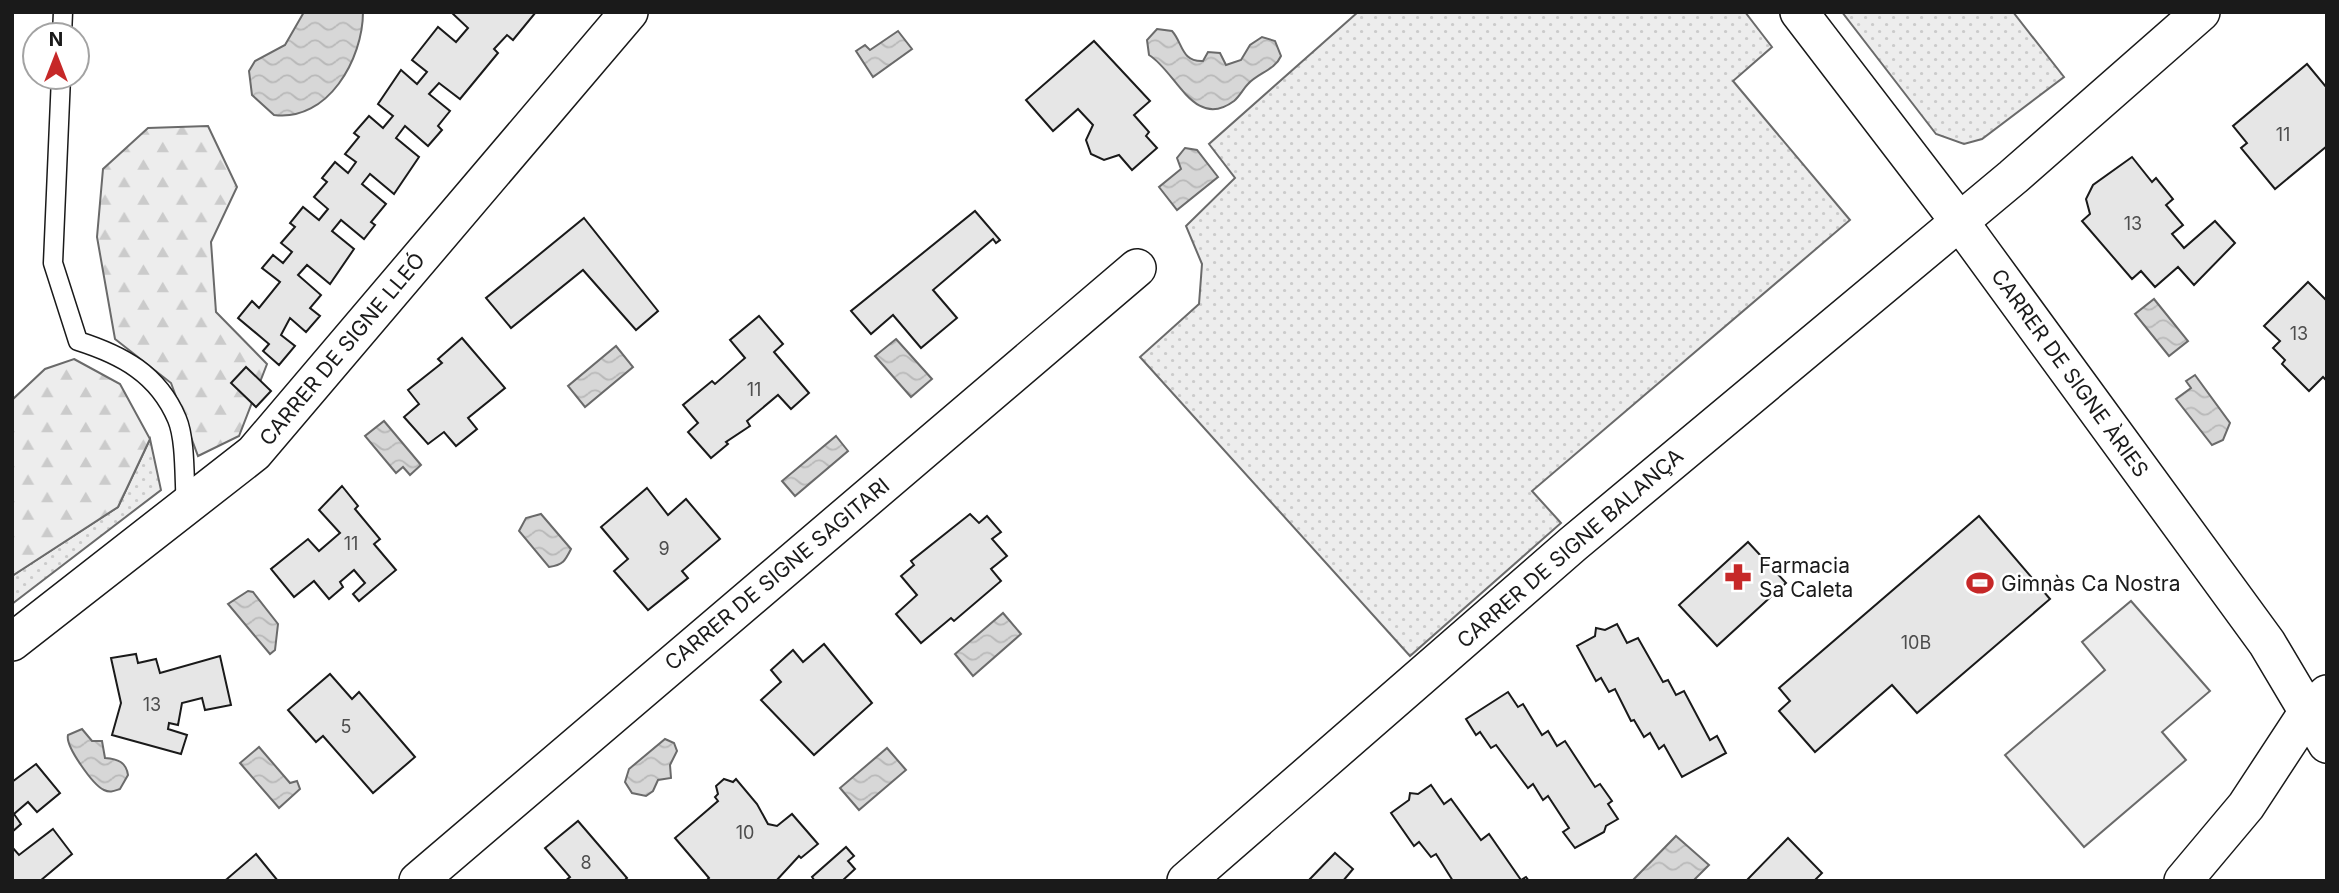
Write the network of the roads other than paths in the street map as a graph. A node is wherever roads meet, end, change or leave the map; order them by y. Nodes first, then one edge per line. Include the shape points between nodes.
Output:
1 (629, 12) edge
2 (1799, 12) edge
3 (2202, 12) edge
4 (60, 91) edge
5 (1959, 221) junction
6 (1137, 268) dead end
7 (186, 506) junction
8 (12, 642) edge
9 (2317, 703) edge
10 (2327, 744) edge
11 (418, 881) edge
12 (1186, 881) edge
13 (2183, 881) edge

1 - 7 street, CARRER DE SIGNE LLEÓ via 254,453
2 - 5 street, CARRER DE SIGNE ÀRIES
3 - 5 street, CARRER DE SIGNE BALANÇA
4 - 7 lane via 53,263 78,341 106,350 150,376 178,420
5 - 9 street, CARRER DE SIGNE ÀRIES via 2267,643
5 - 12 street, CARRER DE SIGNE BALANÇA via 1573,544
6 - 11 street, CARRER DE SIGNE SAGITARI
7 - 8 street, CARRER DE SIGNE LLEÓ
9 - 10 street, CARRER DE SIGNE ÀRIES
9 - 13 street via 2246,806

